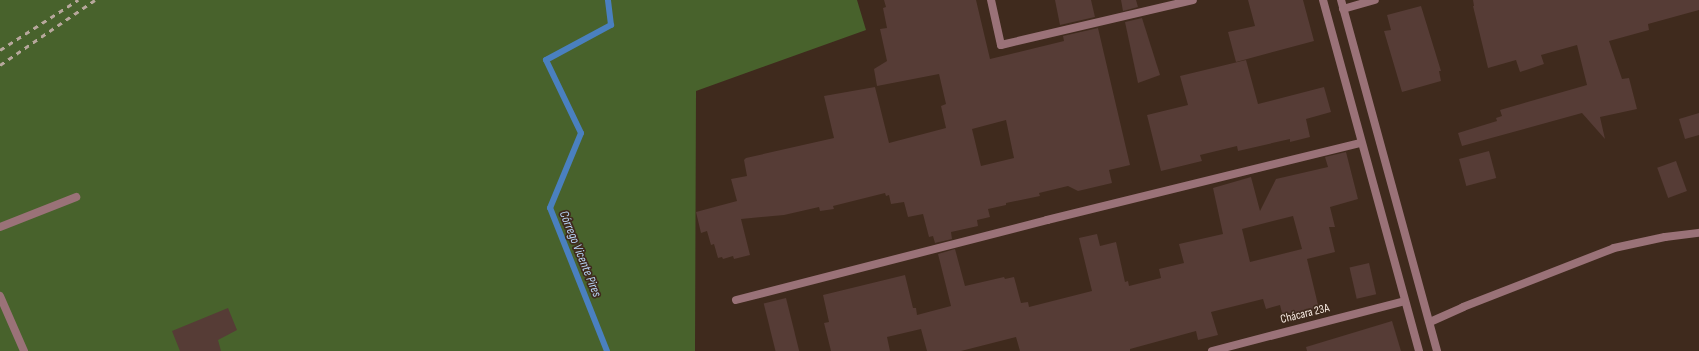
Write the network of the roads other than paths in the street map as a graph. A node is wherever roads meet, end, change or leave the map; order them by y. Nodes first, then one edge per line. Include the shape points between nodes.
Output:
1 (991, 0) edge
2 (1193, 0) edge
3 (1323, 0) edge
4 (1340, 0) edge
5 (1375, 0) edge
6 (1343, 9) junction
7 (1361, 143) junction
8 (76, 197) dead end
9 (0, 227) edge
10 (1699, 233) edge
11 (0, 296) edge
12 (736, 300) dead end
13 (1405, 301) junction
14 (1430, 322) junction
15 (24, 351) edge
16 (1212, 351) edge
17 (1418, 351) edge
18 (1437, 351) edge

1 - 2 street via 1001,45
3 - 7 street
4 - 6 street
5 - 6 street
6 - 14 street
7 - 12 street
7 - 13 street
8 - 9 street
10 - 14 street via 1614,248
11 - 15 street
13 - 16 street, Chácara 23A
13 - 17 street
14 - 18 street

